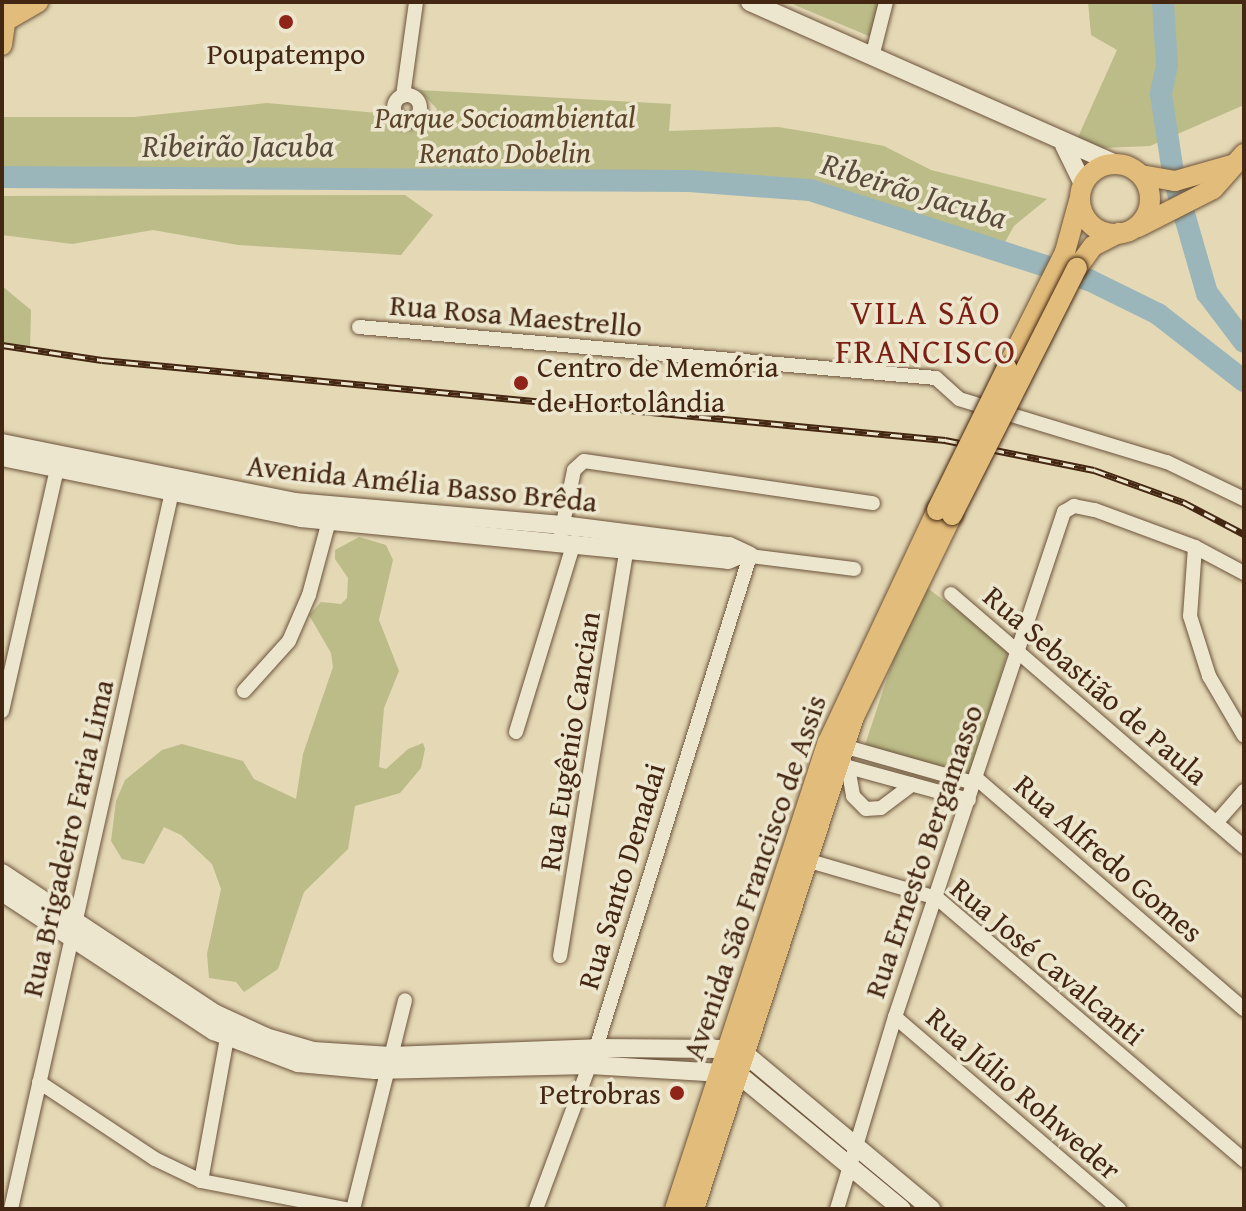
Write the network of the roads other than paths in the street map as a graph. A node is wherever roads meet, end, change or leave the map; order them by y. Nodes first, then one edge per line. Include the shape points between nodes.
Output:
1 (38, 2) edge
2 (416, 2) edge
3 (886, 2) edge
4 (761, 4) edge
5 (8, 11) edge
6 (2, 45) edge
7 (873, 53) junction
8 (403, 96) dead end
9 (1064, 145) junction
10 (1240, 159) edge
11 (1116, 164) junction
12 (1141, 175) junction
13 (1082, 191) junction
14 (1126, 231) junction
15 (1069, 263) junction
16 (359, 327) dead end
17 (2, 443) edge
18 (2, 457) edge
19 (59, 462) junction
20 (173, 486) junction
21 (1244, 499) edge
22 (873, 503) dead end
23 (329, 521) junction
24 (565, 536) junction
25 (628, 542) junction
26 (1195, 547) junction
27 (745, 555) junction
28 (854, 569) dead end
29 (1244, 573) edge
30 (951, 594) dead end
31 (1017, 651) junction
32 (244, 691) dead end
33 (2, 711) edge
34 (516, 732) dead end
35 (1244, 736) edge
36 (836, 756) junction
37 (975, 780) junction
38 (912, 785) junction
39 (1244, 791) edge
40 (969, 800) junction
41 (1216, 823) junction
42 (1244, 847) edge
43 (799, 858) junction
44 (2, 873) edge
45 (2, 892) edge
46 (937, 898) junction
47 (72, 929) junction
48 (560, 956) dead end
49 (405, 1000) dead end
50 (1244, 1009) edge
51 (895, 1017) junction
52 (227, 1038) junction
53 (735, 1051) junction
54 (593, 1056) junction
55 (389, 1063) junction
56 (729, 1072) junction
57 (39, 1082) junction
58 (858, 1146) junction
59 (1244, 1160) edge
60 (852, 1165) junction
61 (201, 1181) junction
62 (11, 1209) edge
63 (345, 1209) edge
64 (353, 1209) edge
65 (536, 1209) edge
66 (675, 1209) edge
67 (694, 1209) edge
68 (837, 1209) edge
69 (902, 1209) edge
70 (931, 1209) edge
71 (1119, 1209) edge

1 - 5 main road
2 - 8 street
3 - 7 street
4 - 7 main road
5 - 6 main road
7 - 9 main road
9 - 11 main road
9 - 13 main road
10 - 12 main road via 1175,180
10 - 14 main road via 1219,185
11 - 12 main road
11 - 13 main road via 1097,169
12 - 14 main road via 1150,193 1149,207
13 - 14 main road via 1084,214 1095,227
13 - 15 main road
14 - 15 main road
15 - 36 main road, Avenida São Francisco de Assis, bridge via 916,572
16 - 21 street, Rua Rosa Maestrello via 936,378 959,399 1167,462
17 - 19 main road, Avenida Amélia Basso Brêda
18 - 19 main road, Avenida Amélia Basso Brêda
19 - 20 main road, Avenida Amélia Basso Brêda
19 - 33 street
20 - 23 main road, Avenida Amélia Basso Brêda
20 - 24 main road, Avenida Amélia Basso Brêda
20 - 47 street, Rua Brigadeiro Faria Lima
22 - 24 street via 584,461 574,470
23 - 24 main road, Avenida Amélia Basso Brêda
23 - 32 street via 309,595 289,641
24 - 25 main road, Avenida Amélia Basso Brêda
24 - 34 street
25 - 27 main road, Avenida Amélia Basso Brêda via 729,546
25 - 48 street, Rua Eugênio Cancian
26 - 29 street
26 - 31 street, Rua Ernesto Bergamasso via 1085,506 1064,512
26 - 35 street via 1190,616 1209,676
27 - 28 street, Avenida Amélia Basso Brêda
27 - 54 street, Rua Santo Denadai
30 - 31 street, Rua Sebastião de Paula
31 - 37 street, Rua Ernesto Bergamasso
31 - 41 street, Rua Sebastião de Paula
36 - 37 street
36 - 38 street
36 - 38 street via 853,796 866,809 881,808
36 - 43 main road, Avenida São Francisco de Assis
37 - 40 street, Rua Ernesto Bergamasso
37 - 50 street, Rua Alfredo Gomes
38 - 40 street
39 - 41 street
40 - 46 street, Rua Ernesto Bergamasso
41 - 42 street, Rua Sebastião de Paula
43 - 46 street, Rua José Cavalcanti
43 - 53 main road, Avenida São Francisco de Assis
44 - 47 main road
45 - 47 main road
46 - 51 street, Rua Ernesto Bergamasso
46 - 59 street, Rua José Cavalcanti
47 - 52 main road
47 - 55 main road via 239,1026 313,1051
47 - 57 street, Rua Brigadeiro Faria Lima
49 - 55 street
51 - 58 street, Rua Ernesto Bergamasso
51 - 71 street, Rua Júlio Rohweder
52 - 55 main road via 298,1063
52 - 61 street
53 - 54 main road
53 - 56 main road, Avenida São Francisco de Assis
53 - 58 main road
54 - 55 main road
54 - 56 main road
54 - 65 street, Rua Santo Denadai
55 - 64 street
56 - 60 main road
56 - 66 main road, Avenida São Francisco de Assis
56 - 67 main road, Avenida São Francisco de Assis
57 - 61 street via 155,1159
57 - 62 street, Rua Brigadeiro Faria Lima
58 - 60 street, Rua Ernesto Bergamasso
58 - 70 main road
60 - 68 street, Rua Ernesto Bergamasso
60 - 69 main road
61 - 63 street

